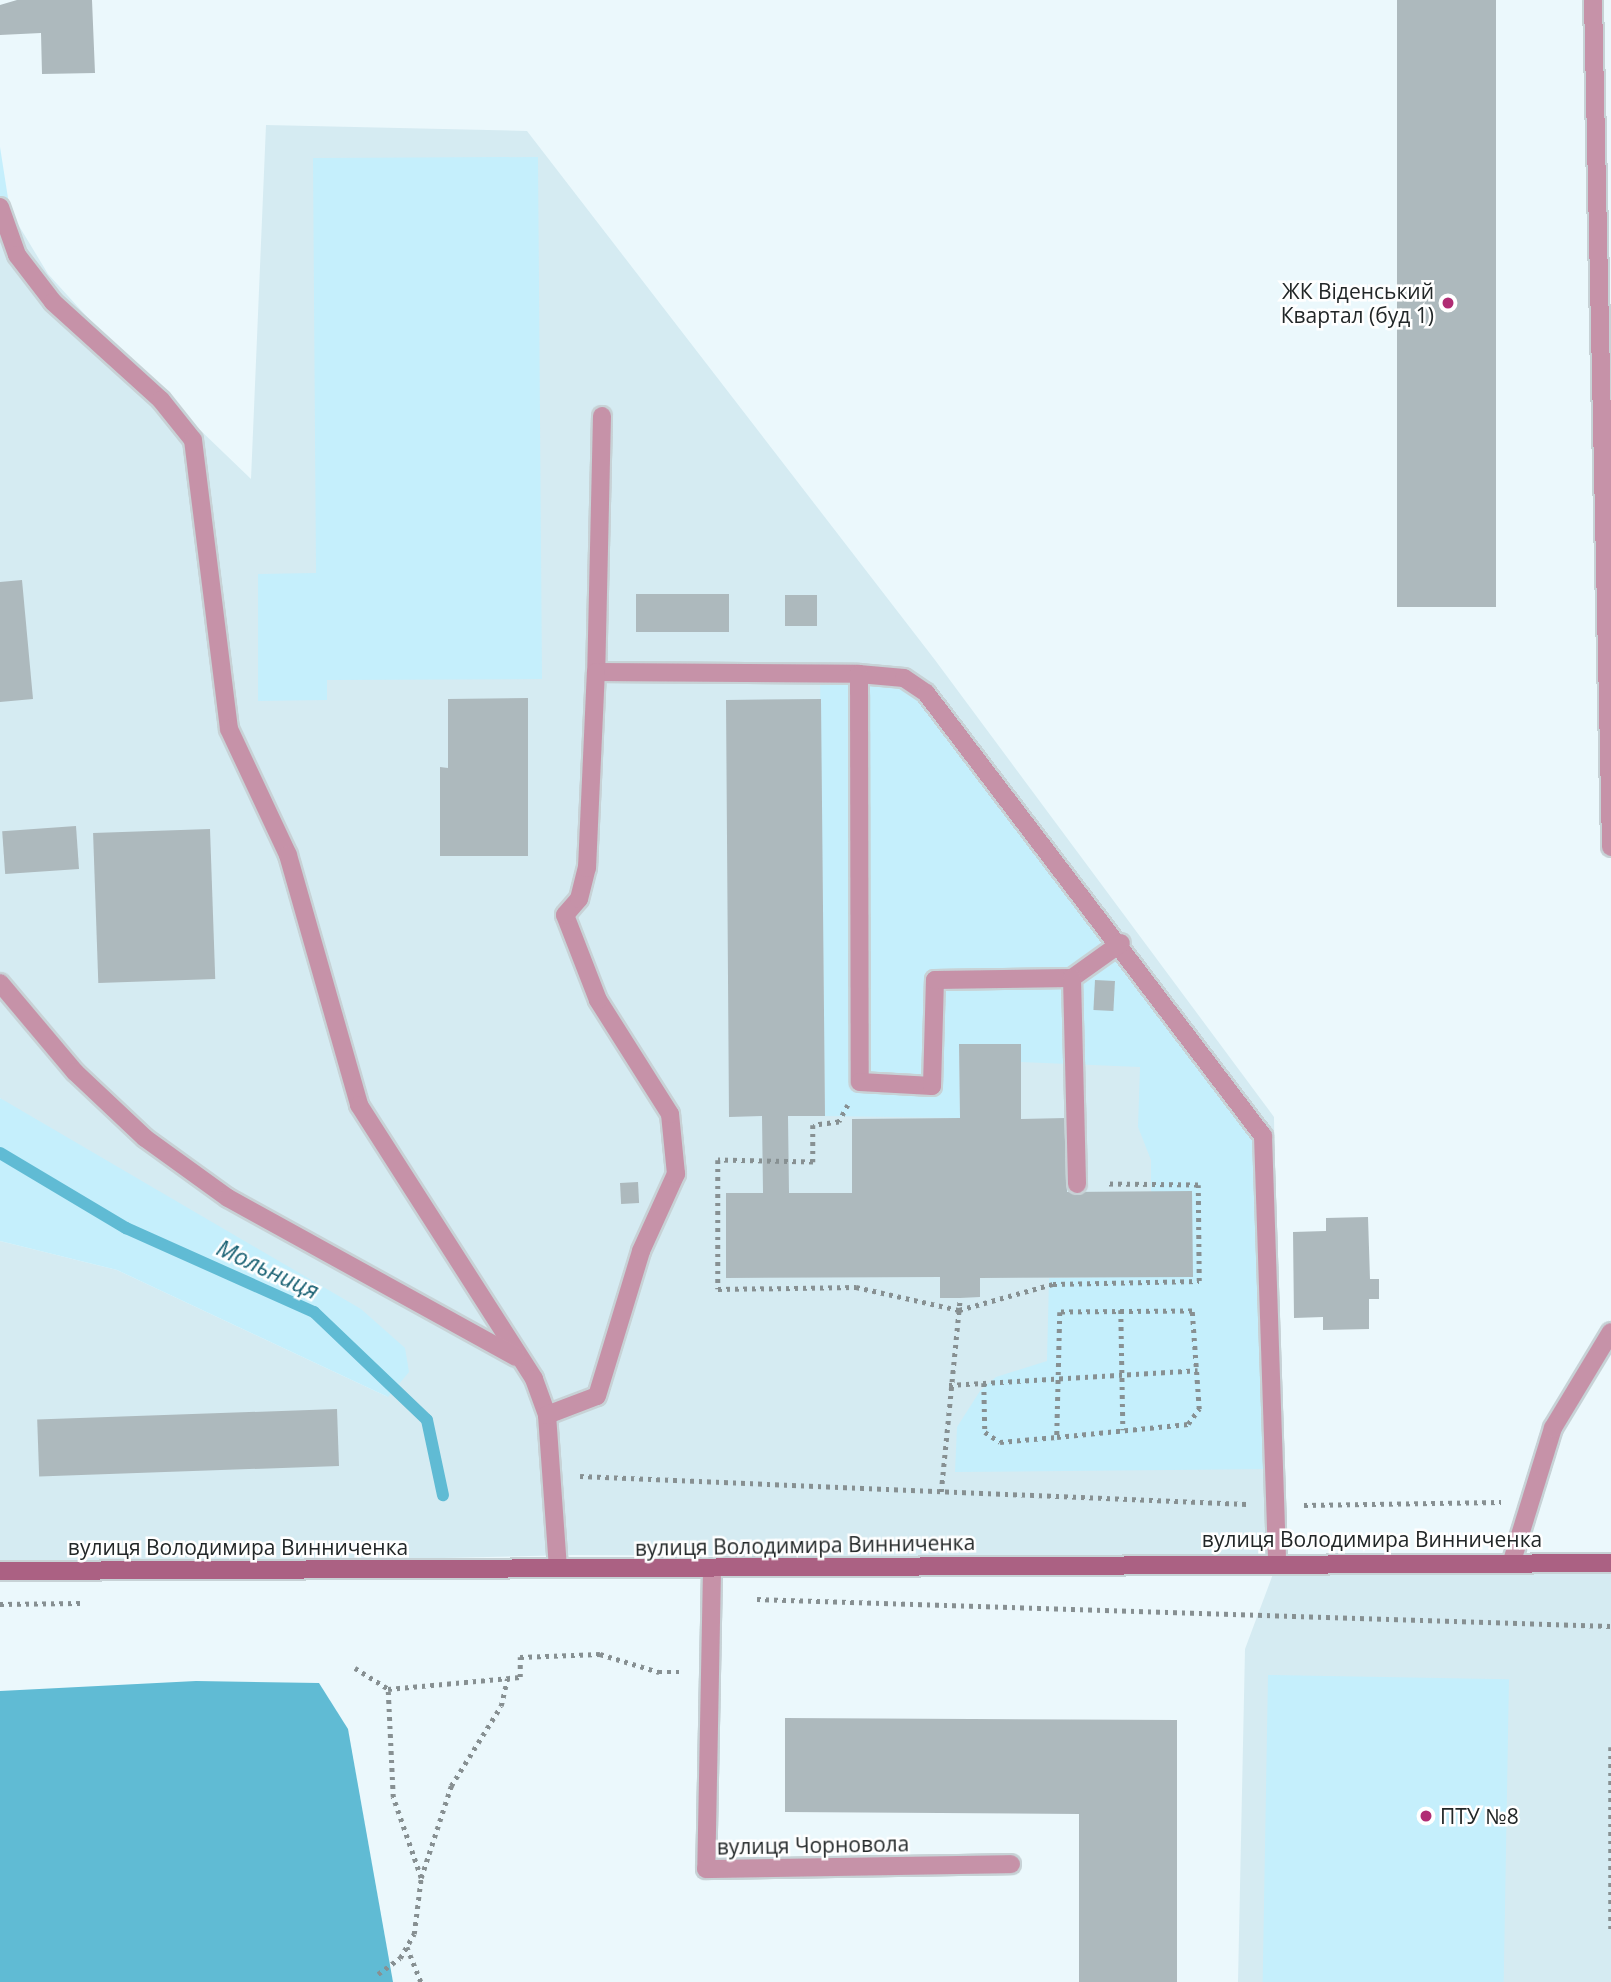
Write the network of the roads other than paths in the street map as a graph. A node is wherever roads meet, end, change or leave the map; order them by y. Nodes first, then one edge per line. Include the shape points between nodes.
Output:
1 (1592, 0) edge
2 (0, 207) edge
3 (1606, 259) edge
4 (602, 416) dead end
5 (596, 672) junction
6 (859, 674) junction
7 (1611, 847) edge
8 (1121, 943) junction
9 (1072, 978) junction
10 (0, 983) edge
11 (1077, 1184) road end
12 (1611, 1332) edge
13 (521, 1360) junction
14 (547, 1415) junction
15 (1277, 1561) junction
16 (1512, 1561) junction
17 (1611, 1562) edge
18 (558, 1568) junction
19 (712, 1570) junction
20 (0, 1571) edge
21 (1011, 1864) dead end

1 - 3 street
2 - 13 street via 17,254 53,302 160,400 193,440 229,729 288,855 359,1105
3 - 7 street
4 - 5 street
5 - 6 street
5 - 14 street via 587,868 579,899 565,915 598,1000 670,1114 676,1174 641,1251 597,1396
6 - 8 street via 904,678 946,711
6 - 9 street via 860,1082 932,1086 935,980
8 - 9 street
8 - 15 street via 1263,1136
9 - 11 street
10 - 13 street via 75,1072 145,1138 228,1198 464,1323
12 - 16 street via 1553,1428
13 - 14 street
14 - 18 street
15 - 16 main road, вулиця Володимира Винниченка
15 - 19 main road, вулиця Володимира Винниченка
16 - 17 main road, вулиця Володимира Винниченка
18 - 19 main road, вулиця Володимира Винниченка
18 - 20 main road, вулиця Володимира Винниченка
19 - 21 street, вулиця Чорновола via 706,1869

